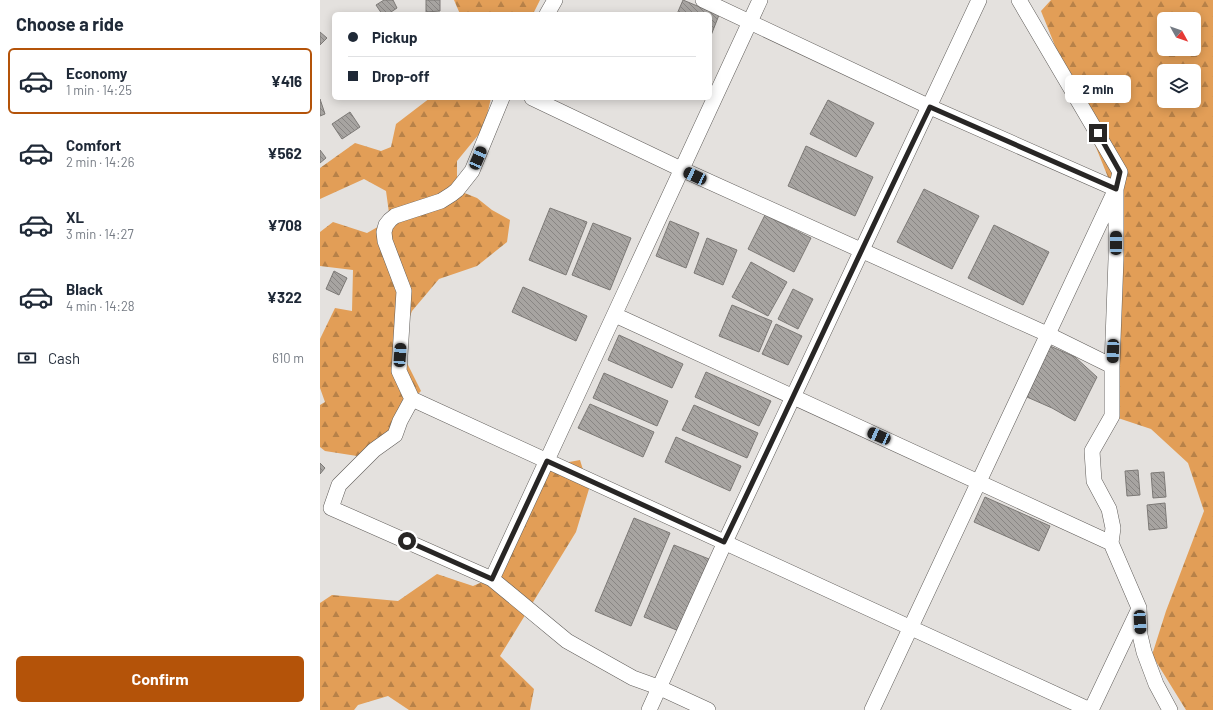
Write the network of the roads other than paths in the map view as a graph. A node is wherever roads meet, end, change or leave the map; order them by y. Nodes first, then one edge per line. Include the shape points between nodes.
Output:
1 (555, 0) edge
2 (703, 0) edge
3 (760, 0) edge
4 (979, 0) edge
5 (1019, 0) edge
6 (548, 12) edge
7 (750, 21) junction
8 (501, 100) edge
9 (536, 100) edge
10 (930, 107) junction
11 (681, 169) junction
12 (1116, 189) junction
13 (860, 251) junction
14 (615, 315) junction
15 (1047, 334) junction
16 (1112, 366) junction
17 (412, 398) junction
18 (793, 398) junction
19 (547, 461) junction
20 (979, 482) junction
21 (724, 542) junction
22 (1111, 543) junction
23 (492, 579) junction
24 (1139, 608) junction
25 (911, 628) junction
26 (658, 687) junction
27 (649, 710) edge
28 (708, 710) edge
29 (872, 710) edge
30 (1091, 710) edge
31 (1170, 710) edge

1 - 6 street
2 - 7 street
3 - 7 street
4 - 10 street
5 - 12 street via 1120,172
7 - 10 street
7 - 11 street
8 - 17 street via 472,170 457,190 441,200 395,216 386,225 385,242 404,291 399,371
9 - 11 street
10 - 12 street
10 - 13 street
11 - 13 street
11 - 14 street
12 - 15 street
12 - 16 street
13 - 15 street
13 - 18 street
14 - 18 street
14 - 19 street
15 - 16 street
15 - 20 street
16 - 22 street via 1112,416 1092,451 1094,481 1109,509 1113,528
17 - 19 street
17 - 23 street via 395,435 374,450 338,486 331,508
18 - 20 street
18 - 21 street
19 - 21 street
19 - 23 street
20 - 22 street
20 - 25 street
21 - 25 street
21 - 26 street
22 - 24 street
23 - 26 street via 567,641 633,678
24 - 30 street
24 - 31 street via 1140,635 1144,652 1156,684
25 - 29 street
25 - 30 street
26 - 27 street
26 - 28 street

